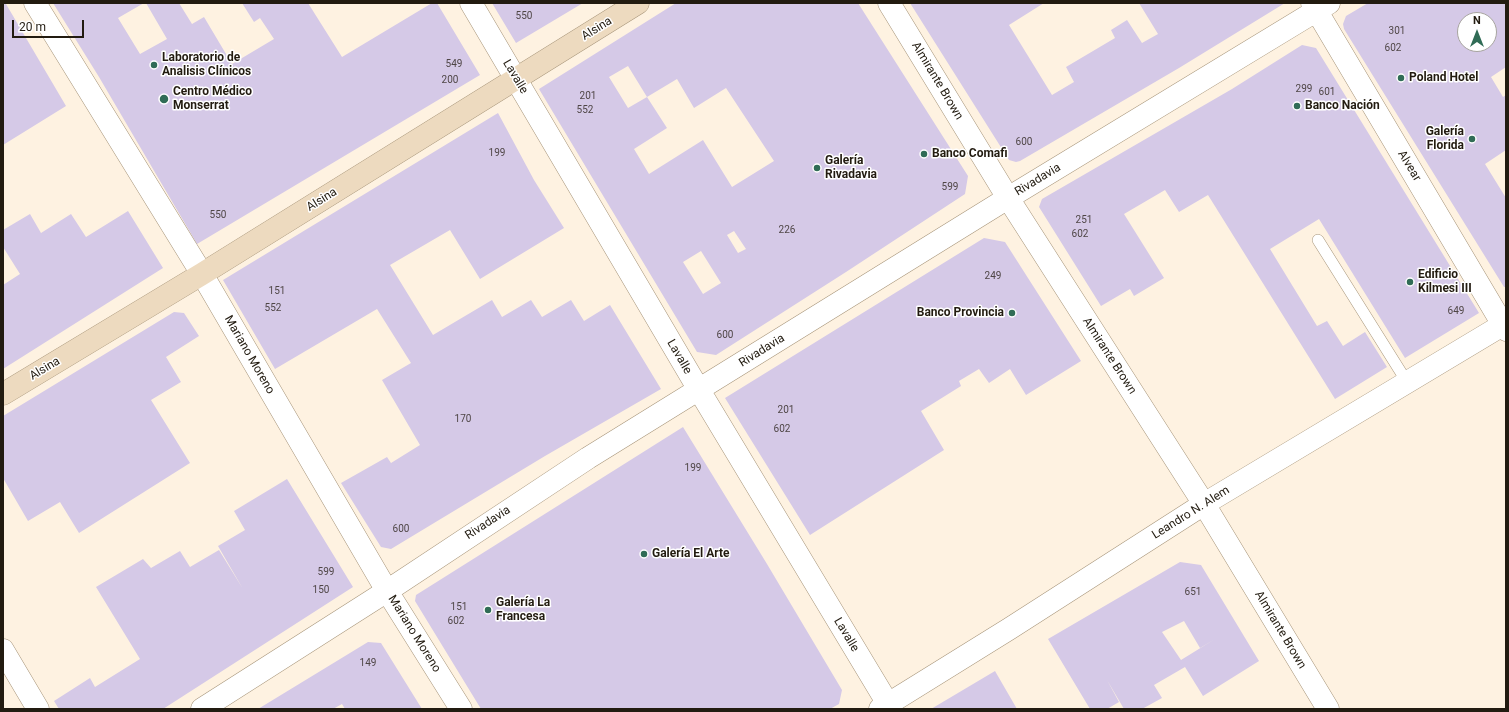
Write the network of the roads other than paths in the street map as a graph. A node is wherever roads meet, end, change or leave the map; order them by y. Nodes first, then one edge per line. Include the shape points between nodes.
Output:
1 (35, 3) edge
2 (471, 3) edge
3 (638, 3) edge
4 (889, 3) edge
5 (1319, 5) edge
6 (516, 79) junction
7 (1008, 198) junction
8 (1318, 240) dead end
9 (202, 274) junction
10 (1505, 326) edge
11 (1407, 382) junction
12 (699, 390) junction
13 (3, 394) edge
14 (1204, 504) junction
15 (387, 591) junction
16 (3, 650) edge
17 (886, 707) edge
18 (38, 709) edge
19 (202, 709) edge
20 (461, 709) edge
21 (1328, 709) edge

1 - 9 street, Mariano Moreno
2 - 6 street, Lavalle
3 - 6 street, Alsina
4 - 7 street, Almirante Brown
5 - 7 street, Rivadavia
5 - 10 street, Alvear
6 - 9 street, Alsina
6 - 12 street, Lavalle
7 - 12 street, Rivadavia
7 - 14 street, Almirante Brown
8 - 11 lane
9 - 13 street, Alsina
9 - 15 street, Mariano Moreno
10 - 11 street, Leandro N. Alem
11 - 14 street, Leandro N. Alem
12 - 15 street, Rivadavia via 588,458
12 - 17 street, Lavalle
14 - 17 street, Leandro N. Alem
14 - 21 street, Almirante Brown
15 - 19 street, Rivadavia
15 - 20 street, Mariano Moreno
16 - 18 street

